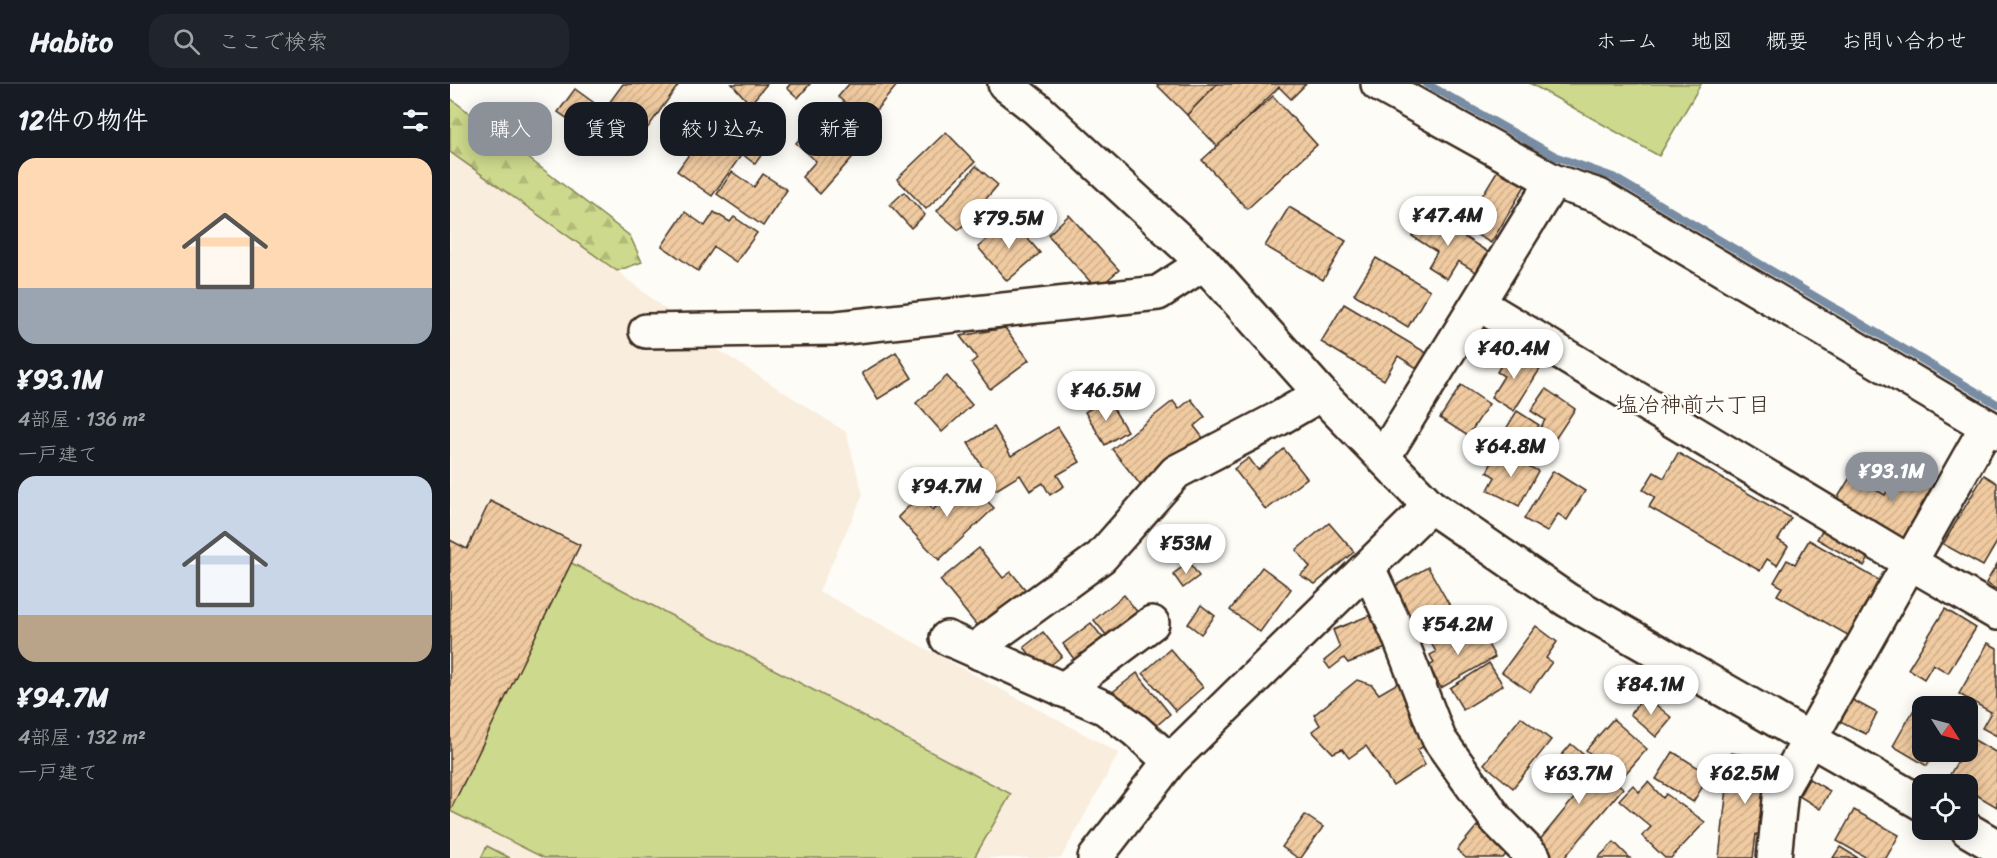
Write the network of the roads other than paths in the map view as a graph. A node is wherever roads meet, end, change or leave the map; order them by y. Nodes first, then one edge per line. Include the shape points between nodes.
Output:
1 (1005, 84) edge
2 (1378, 84) edge
3 (1553, 181) junction
4 (1204, 263) junction
5 (1479, 304) junction
6 (646, 331) dead end
7 (1322, 394) junction
8 (1992, 429) edge
9 (1384, 456) junction
10 (1430, 506) junction
11 (1909, 562) junction
12 (1368, 568) junction
13 (1997, 613) edge
14 (1152, 622) dead end
15 (947, 638) dead end
16 (980, 653) junction
17 (1063, 690) junction
18 (1810, 738) junction
19 (1170, 761) junction
20 (1912, 798) edge
21 (1978, 836) edge
22 (1997, 847) edge
23 (1100, 856) edge
24 (1534, 858) edge
25 (1774, 858) edge

1 - 4 street
2 - 3 street
3 - 5 street
3 - 8 street via 1599,196
4 - 6 street via 1158,292 837,328
4 - 7 street
5 - 9 street
5 - 11 street
7 - 9 street
7 - 16 street via 1176,472 1101,556 986,641
8 - 11 street
9 - 10 street
10 - 12 street
10 - 18 street via 1567,600
11 - 13 street
11 - 18 street
12 - 19 street
12 - 24 street via 1439,739 1496,819
14 - 17 street
15 - 16 street
16 - 17 street
17 - 19 street via 1105,708
18 - 20 street
18 - 25 street via 1781,790
19 - 23 street
21 - 22 street

